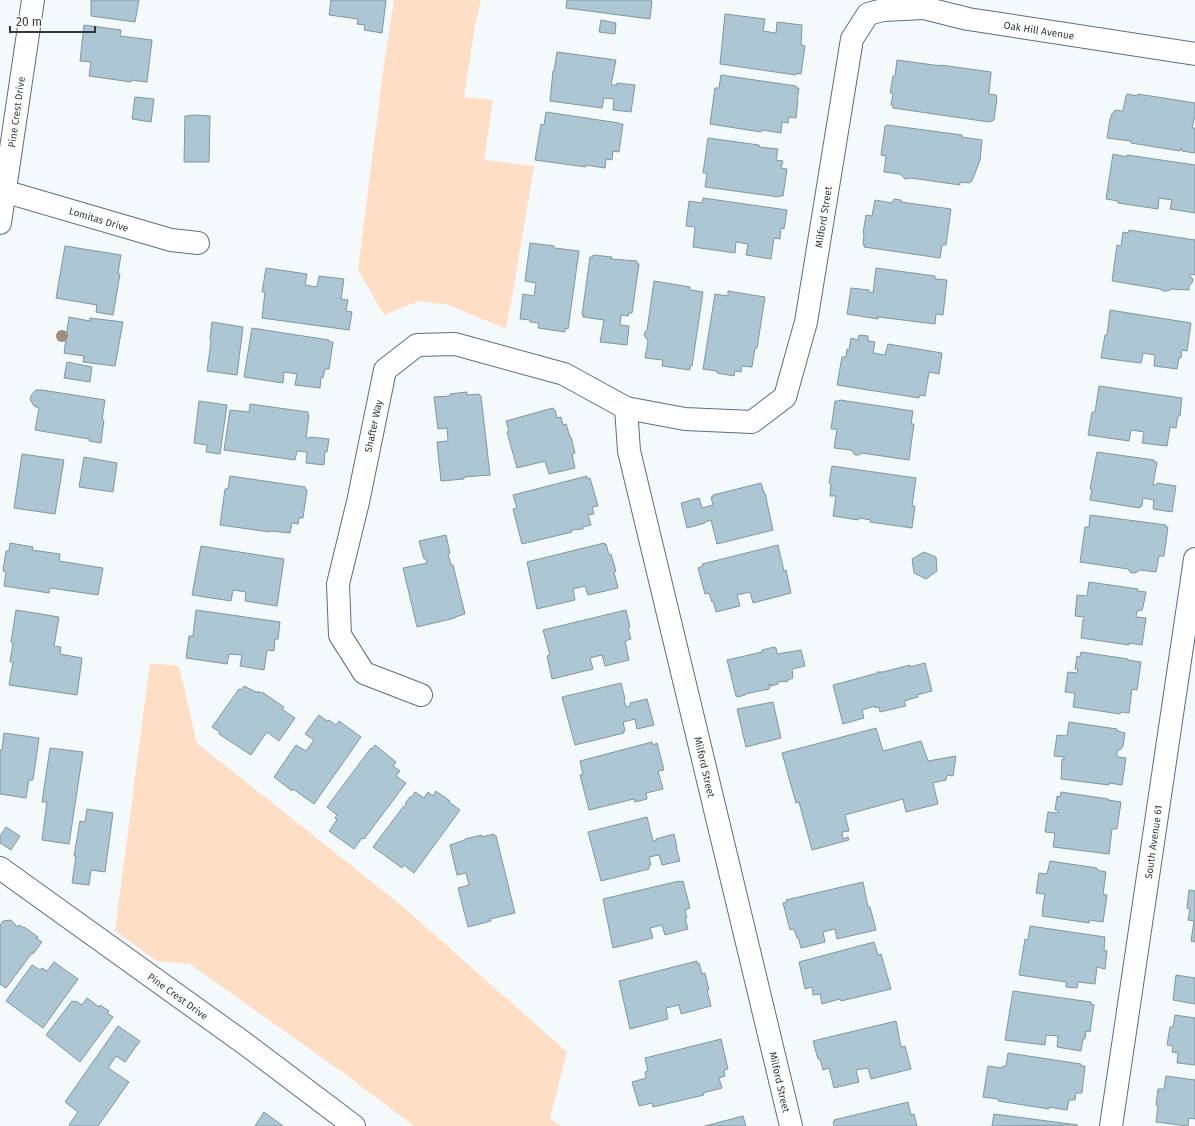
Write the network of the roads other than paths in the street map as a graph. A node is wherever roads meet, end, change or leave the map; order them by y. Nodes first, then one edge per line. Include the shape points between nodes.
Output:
1 (33, 0) edge
2 (883, 10) joint
3 (1195, 54) edge
4 (2, 190) edge
5 (0, 223) edge
6 (198, 243) dead end
7 (626, 408) junction
8 (752, 422) joint
9 (1195, 559) edge
10 (421, 696) dead end
11 (0, 868) edge
12 (354, 1126) edge
13 (791, 1126) edge
14 (1111, 1126) edge

1 - 4 street, Pine Crest Drive
2 - 3 street, Oak Hill Avenue via 924,8 968,19
2 - 8 street, Milford Street via 868,14 852,39 806,322 785,397
4 - 5 street, Pine Crest Drive
4 - 6 street, Lomitas Drive via 170,240
7 - 8 street, Shafter Way via 685,419
7 - 10 street, Shafter Way via 564,374 455,344 416,345 385,370 338,584 340,635 364,673
7 - 13 street, Milford Street via 629,451
9 - 14 street, South Avenue 61
11 - 12 street, Pine Crest Drive via 244,1043

